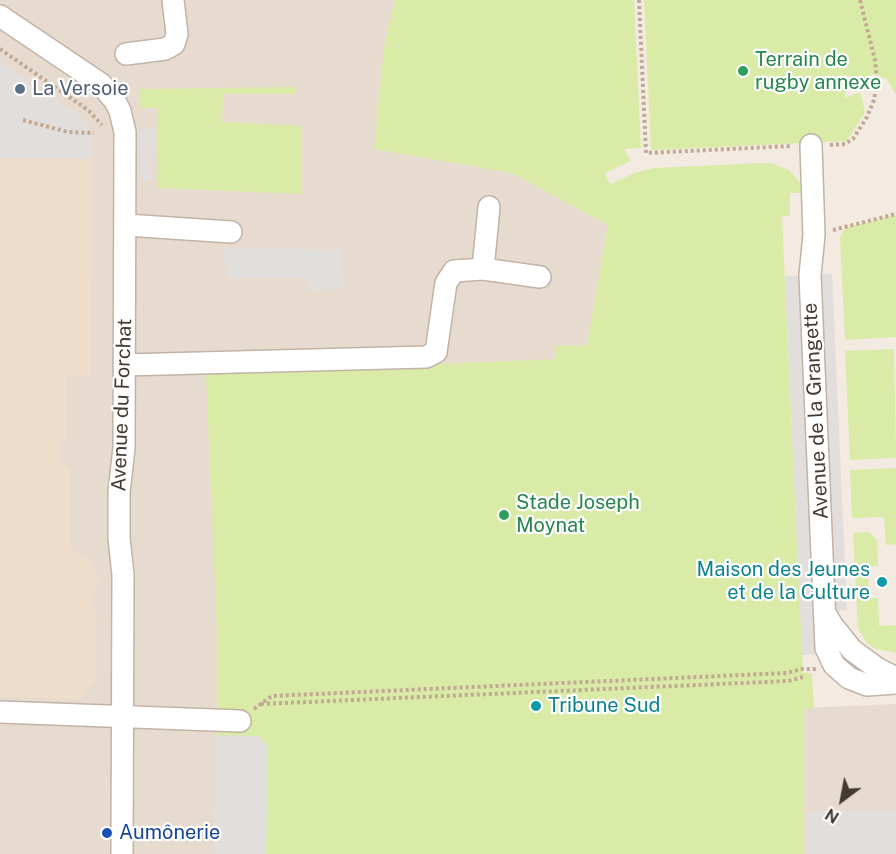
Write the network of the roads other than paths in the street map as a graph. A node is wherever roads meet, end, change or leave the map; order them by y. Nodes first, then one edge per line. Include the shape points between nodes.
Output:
1 (173, 0) edge
2 (0, 16) edge
3 (126, 54) dead end
4 (811, 145) road end
5 (489, 207) dead end
6 (126, 225) junction
7 (231, 232) dead end
8 (483, 269) junction
9 (540, 277) dead end
10 (124, 365) junction
11 (825, 611) junction
12 (847, 644) junction
13 (826, 665) junction
14 (896, 678) edge
15 (896, 683) edge
16 (0, 712) edge
17 (123, 717) junction
18 (240, 721) dead end
19 (122, 854) edge

1 - 3 street via 177,34 174,44 165,49
2 - 6 street, Avenue du Forchat via 93,78 115,101 125,132
4 - 11 street, Avenue de la Grangette via 814,235 810,275
5 - 8 street
6 - 7 street
6 - 10 street, Avenue du Forchat
8 - 9 street
8 - 10 street via 454,271 449,276 436,352 426,357
10 - 17 street, Avenue du Forchat via 124,448 119,492
11 - 12 street
11 - 13 street, Avenue de la Grangette
12 - 13 street via 833,647
12 - 14 street via 864,660
13 - 15 street via 858,682
16 - 17 street
17 - 18 street
17 - 19 street, Avenue du Forchat

